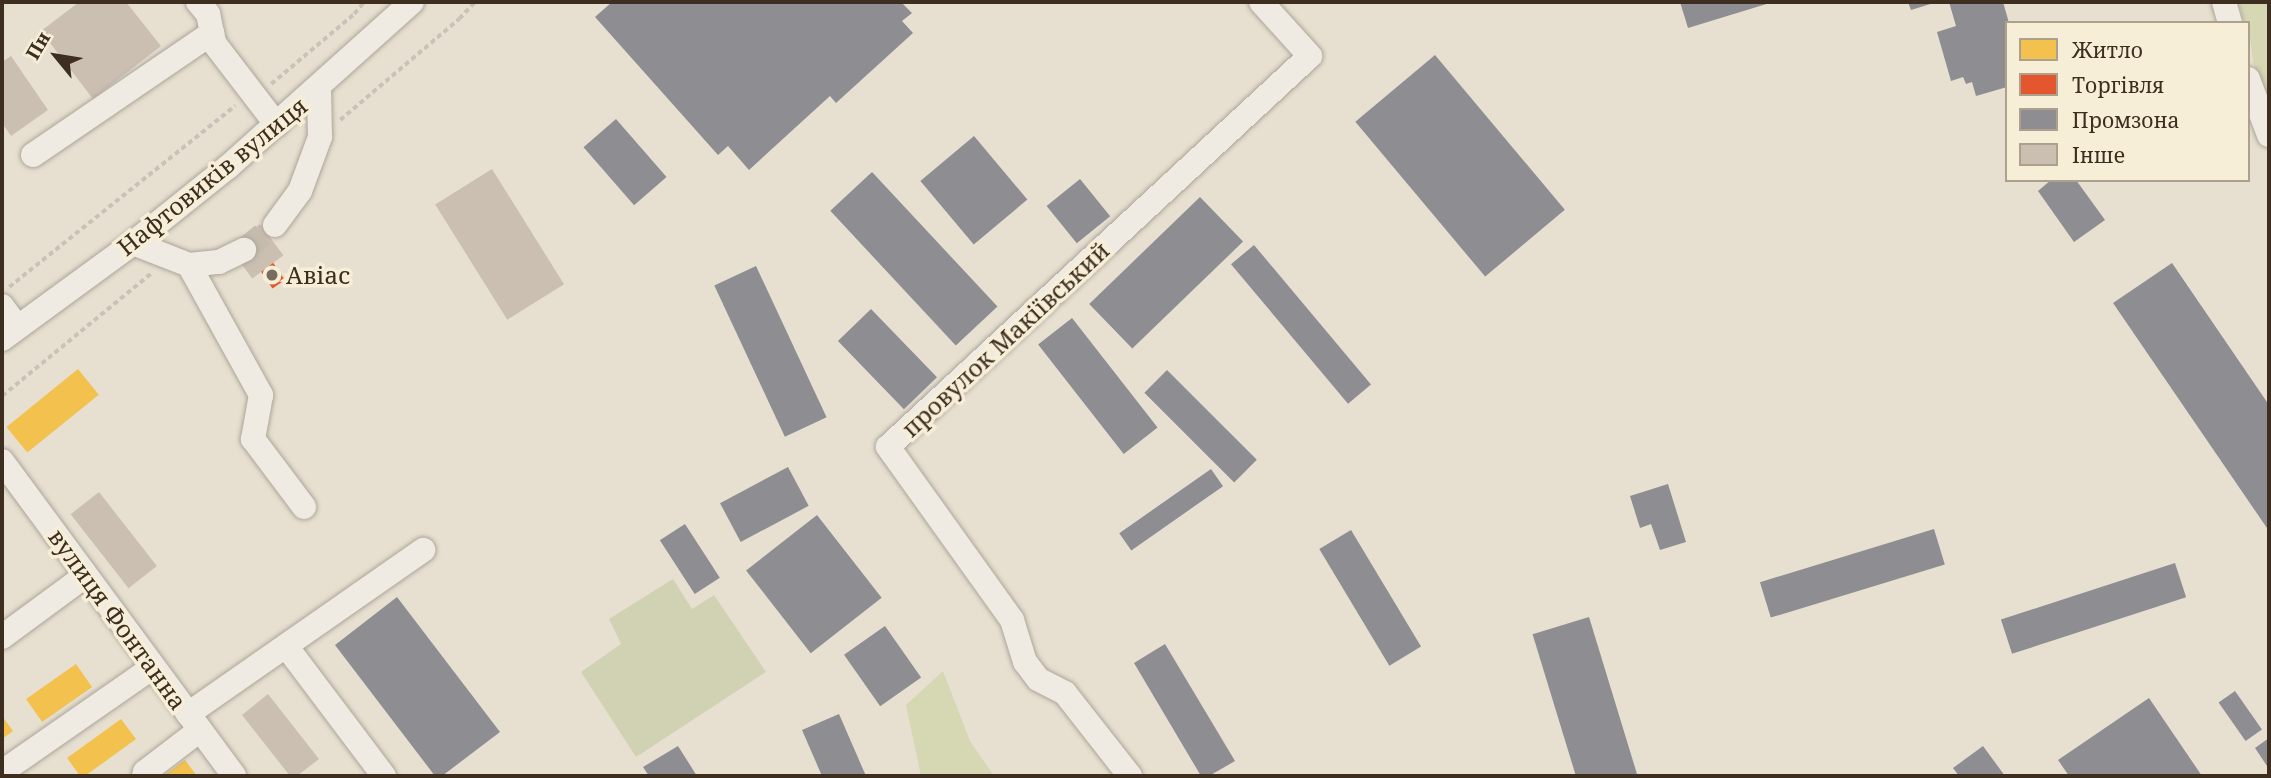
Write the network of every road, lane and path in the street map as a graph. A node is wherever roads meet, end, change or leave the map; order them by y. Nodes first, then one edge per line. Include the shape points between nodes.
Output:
1 (198, 2) edge
2 (364, 2) edge
3 (412, 2) edge
4 (475, 2) edge
5 (1261, 2) edge
6 (2224, 2) edge
7 (2229, 21) edge
8 (212, 33) junction
9 (2250, 84) edge
10 (319, 88) junction
11 (252, 92) junction
12 (277, 125) junction
13 (2269, 135) edge
14 (320, 137) junction
15 (33, 155) dead end
16 (275, 225) tunnel mouth
17 (132, 243) junction
18 (244, 250) tunnel mouth
19 (181, 261) junction
20 (2, 293) edge
21 (2, 306) edge
22 (10, 333) edge
23 (2, 396) edge
24 (2, 461) edge
25 (304, 507) dead end
26 (424, 550) dead end
27 (86, 576) junction
28 (2, 637) edge
29 (286, 646) junction
30 (153, 667) junction
31 (194, 722) junction
32 (2, 772) edge
33 (378, 774) edge
34 (144, 776) edge
35 (234, 776) edge
36 (1130, 776) edge

1 - 8 street via 208,15
2 - 11 path via 273,83
3 - 10 street, Нафтовиків вулиця
4 - 14 path
5 - 36 street, провулок Макіївський via 1310,56 888,447 1012,620 1025,662 1038,679 1065,693
6 - 7 street
8 - 11 street via 214,43
8 - 15 street
9 - 13 street
10 - 12 street, Нафтовиків вулиця
10 - 14 street
11 - 12 street
11 - 20 path
12 - 17 street, Нафтовиків вулиця
14 - 16 street via 300,191
17 - 19 street
17 - 22 street, Нафтовиків вулиця
18 - 19 street via 219,262
19 - 23 path
19 - 25 street via 261,395 253,439
21 - 22 street
24 - 27 street, вулиця Фонтанна
26 - 29 street
27 - 28 street
27 - 30 street, вулиця Фонтанна
29 - 31 street
29 - 33 street
30 - 31 street, вулиця Фонтанна
30 - 32 street
31 - 34 street
31 - 35 street, вулиця Фонтанна

